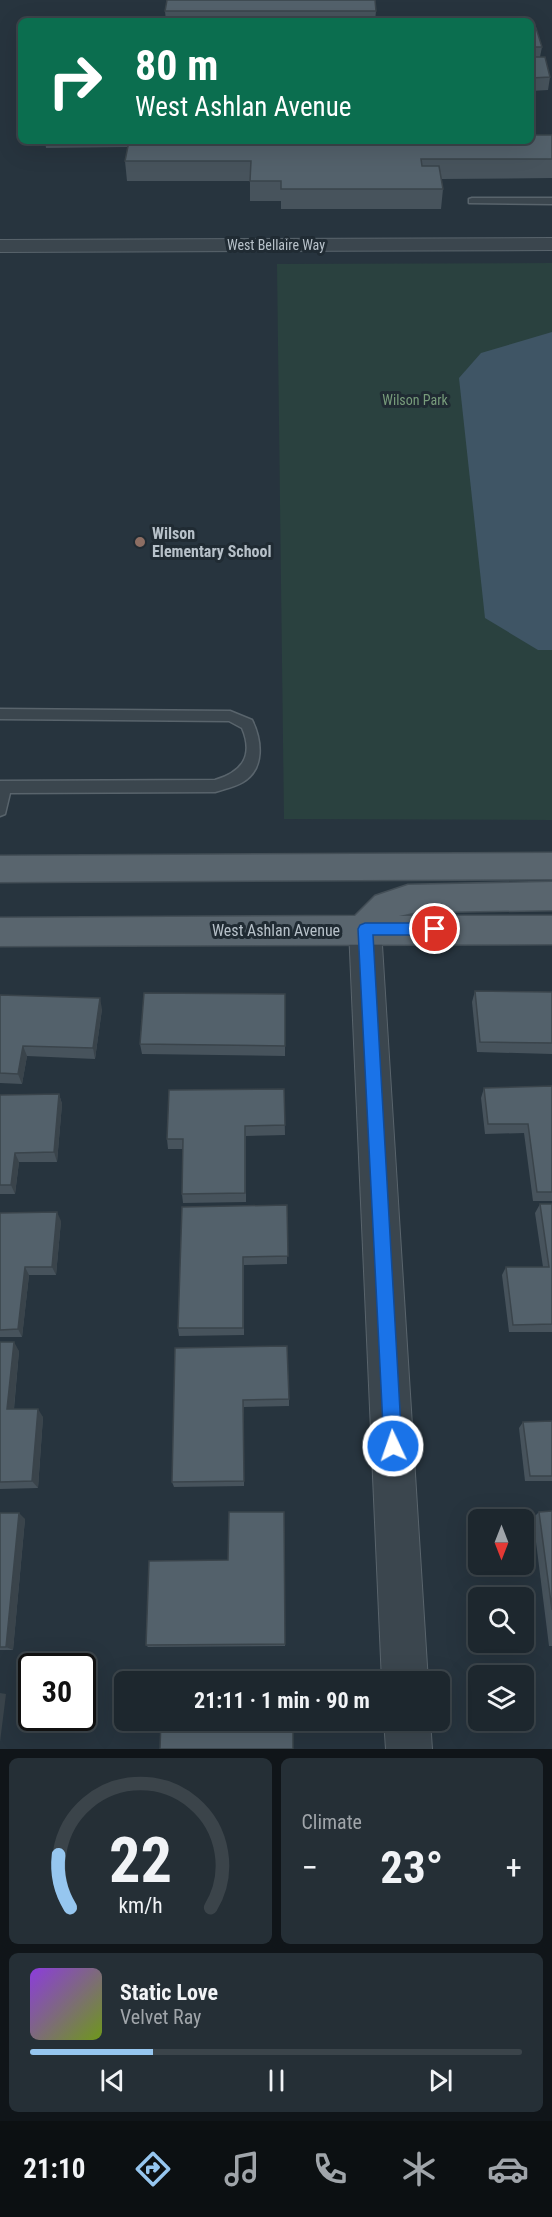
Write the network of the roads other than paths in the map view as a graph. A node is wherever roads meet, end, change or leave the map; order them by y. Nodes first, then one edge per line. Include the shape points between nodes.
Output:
1 (472, 201) dead end
2 (552, 201) edge
3 (552, 244) edge
4 (0, 246) edge
5 (0, 714) edge
6 (2, 786) edge
7 (0, 810) edge
8 (552, 866) edge
9 (0, 869) edge
10 (552, 896) edge
11 (365, 929) junction
12 (552, 930) edge
13 (0, 932) edge
14 (404, 1671) edge
15 (408, 1731) edge
16 (409, 1749) edge

1 - 2 lane
3 - 4 street, West Bellaire Way
5 - 6 lane via 230,716 246,722 253,746 244,775 215,786
6 - 7 lane
8 - 9 main road
10 - 11 main road via 396,900 376,913
11 - 12 main road, West Ashlan Avenue
11 - 13 main road, West Ashlan Avenue
11 - 14 street
15 - 16 street

